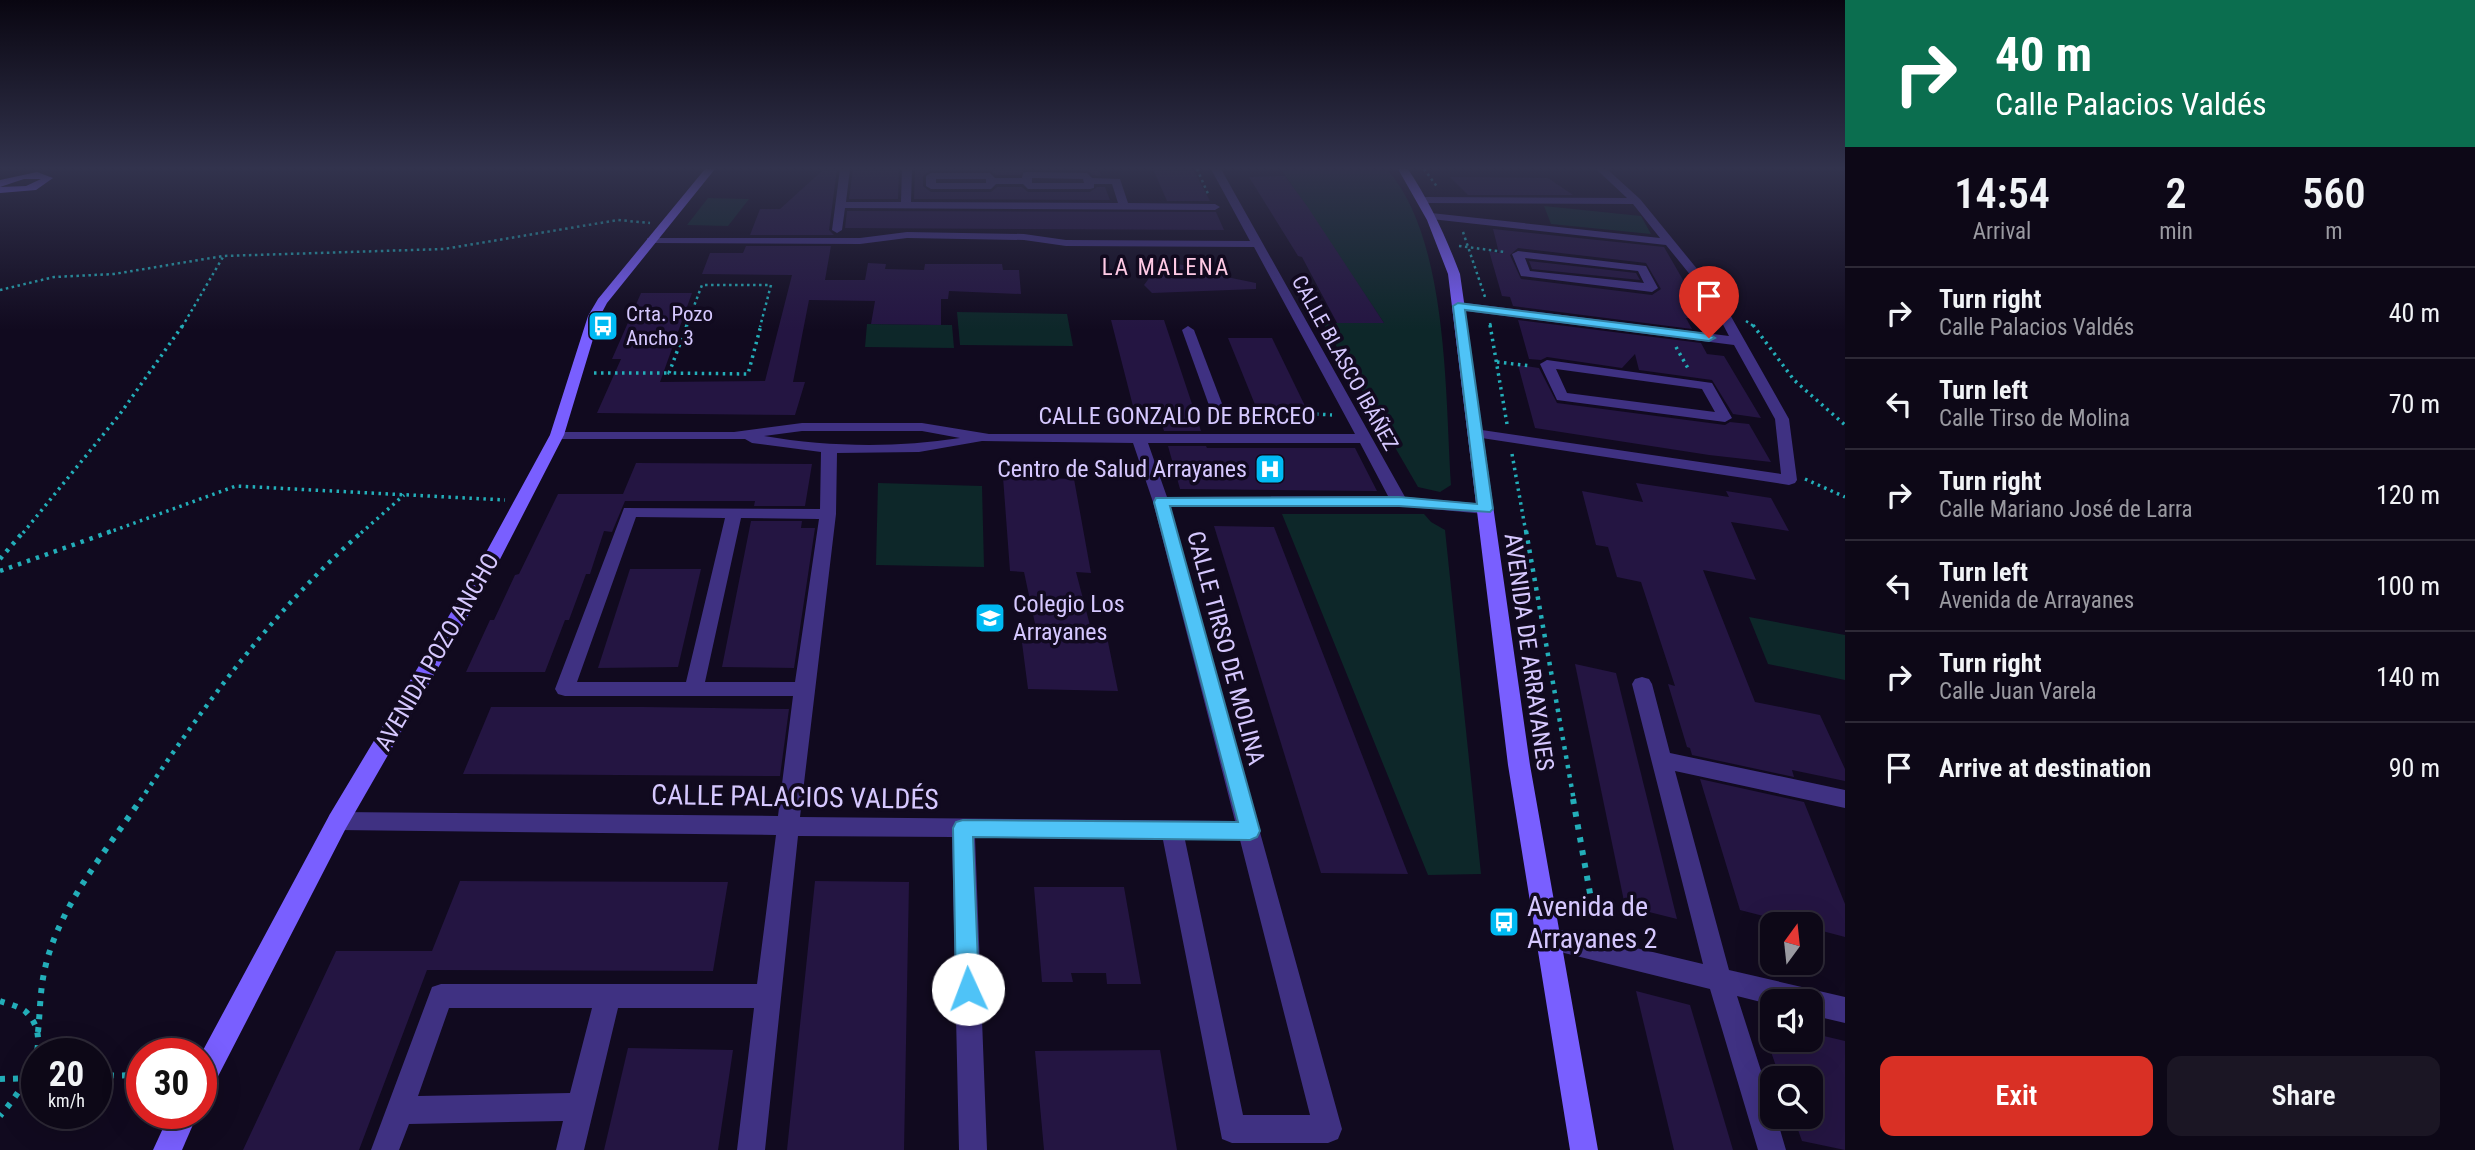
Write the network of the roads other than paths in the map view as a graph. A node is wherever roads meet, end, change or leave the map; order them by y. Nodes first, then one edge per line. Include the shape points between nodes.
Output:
1 (665, 223) edge
2 (838, 223) edge
3 (1018, 223) edge
4 (1245, 223) edge
5 (1435, 223) edge
6 (1476, 223) edge
7 (1654, 223) edge
8 (837, 230) dead end
9 (1022, 239) junction
10 (651, 240) junction
11 (1670, 242) junction
12 (1257, 244) junction
13 (1634, 253) junction
14 (1458, 306) junction
15 (1188, 330) dead end
16 (1736, 341) junction
17 (1549, 368) joint
18 (1222, 422) dead end
19 (802, 427) junction
20 (922, 427) junction
21 (1475, 433) junction
22 (557, 435) junction
23 (734, 436) junction
24 (989, 438) junction
25 (1139, 439) junction
26 (1365, 439) junction
27 (800, 448) junction
28 (829, 448) junction
29 (921, 449) junction
30 (1399, 501) junction
31 (1161, 502) junction
32 (1485, 509) junction
33 (734, 513) junction
34 (828, 514) junction
35 (1642, 684) dead end
36 (694, 689) junction
37 (804, 689) junction
38 (1661, 759) junction
39 (1845, 799) edge
40 (338, 821) junction
41 (789, 827) junction
42 (963, 828) junction
43 (1172, 830) junction
44 (1250, 831) junction
45 (1548, 938) junction
46 (1719, 979) junction
47 (1760, 989) edge
48 (608, 995) junction
49 (769, 996) junction
50 (1823, 1005) edge
51 (1845, 1010) edge
52 (217, 1050) edge
53 (580, 1107) junction
54 (399, 1110) junction
55 (177, 1129) edge
56 (167, 1150) edge
57 (384, 1150) edge
58 (570, 1150) edge
59 (751, 1150) edge
60 (973, 1150) edge
61 (1584, 1150) edge
62 (1772, 1150) edge

1 - 10 street, AVENIDA POZO ANCHO
2 - 8 street
3 - 9 street
4 - 12 street, CALLE BLASCO IBÁÑEZ
5 - 14 street, AVENIDA DE ARRAYANES via 1454,274
6 - 13 street
7 - 11 street
9 - 10 street
9 - 12 street
10 - 22 street, AVENIDA POZO ANCHO via 594,316
11 - 13 street
11 - 16 street via 1714,297
12 - 26 street, CALLE BLASCO IBÁÑEZ
13 - 13 street via 1652,288 1525,274 1518,254
14 - 16 street
14 - 21 street, AVENIDA DE ARRAYANES
15 - 18 street
16 - 21 street via 1782,419 1790,480
17 - 17 street via 1562,397 1725,418 1707,386 1547,364
19 - 20 street, CALLE GONZALO DE BERCEO
19 - 23 street, CALLE GONZALO DE BERCEO
19 - 27 street via 816,434 814,443
20 - 24 street, CALLE GONZALO DE BERCEO
20 - 29 street via 905,433 905,442
21 - 32 street, AVENIDA DE ARRAYANES
22 - 23 street, CALLE GONZALO DE BERCEO
22 - 40 street, AVENIDA POZO ANCHO via 486,569
23 - 27 street, CALLE GONZALO DE BERCEO
24 - 25 street, CALLE GONZALO DE BERCEO
24 - 29 street, CALLE GONZALO DE BERCEO
25 - 26 street, CALLE GONZALO DE BERCEO
25 - 31 street, CALLE TIRSO DE MOLINA
26 - 30 street, CALLE BLASCO IBÁÑEZ
27 - 28 street, CALLE GONZALO DE BERCEO
28 - 29 street, CALLE GONZALO DE BERCEO
28 - 34 street
30 - 31 street
30 - 32 street
31 - 44 street, CALLE TIRSO DE MOLINA
32 - 45 street, AVENIDA DE ARRAYANES via 1519,765
33 - 34 street
33 - 36 street
33 - 36 street via 630,512 565,689
34 - 37 street
35 - 38 street
36 - 37 street
37 - 41 street
38 - 39 street
38 - 46 street
40 - 41 street, CALLE PALACIOS VALDÉS
40 - 52 street, AVENIDA POZO ANCHO
41 - 42 street, CALLE PALACIOS VALDÉS
41 - 49 street
42 - 43 street, CALLE PALACIOS VALDÉS
42 - 60 street
43 - 44 street, CALLE PALACIOS VALDÉS
43 - 44 street, CALLE TIRSO DE MOLINA via 1232,1129 1328,1129
45 - 46 street
45 - 61 street, AVENIDA DE ARRAYANES
46 - 47 street
46 - 62 street
48 - 49 street
48 - 53 street
48 - 54 street via 441,996
49 - 59 street
50 - 51 street
53 - 54 street
53 - 58 street
54 - 57 street
55 - 56 street

